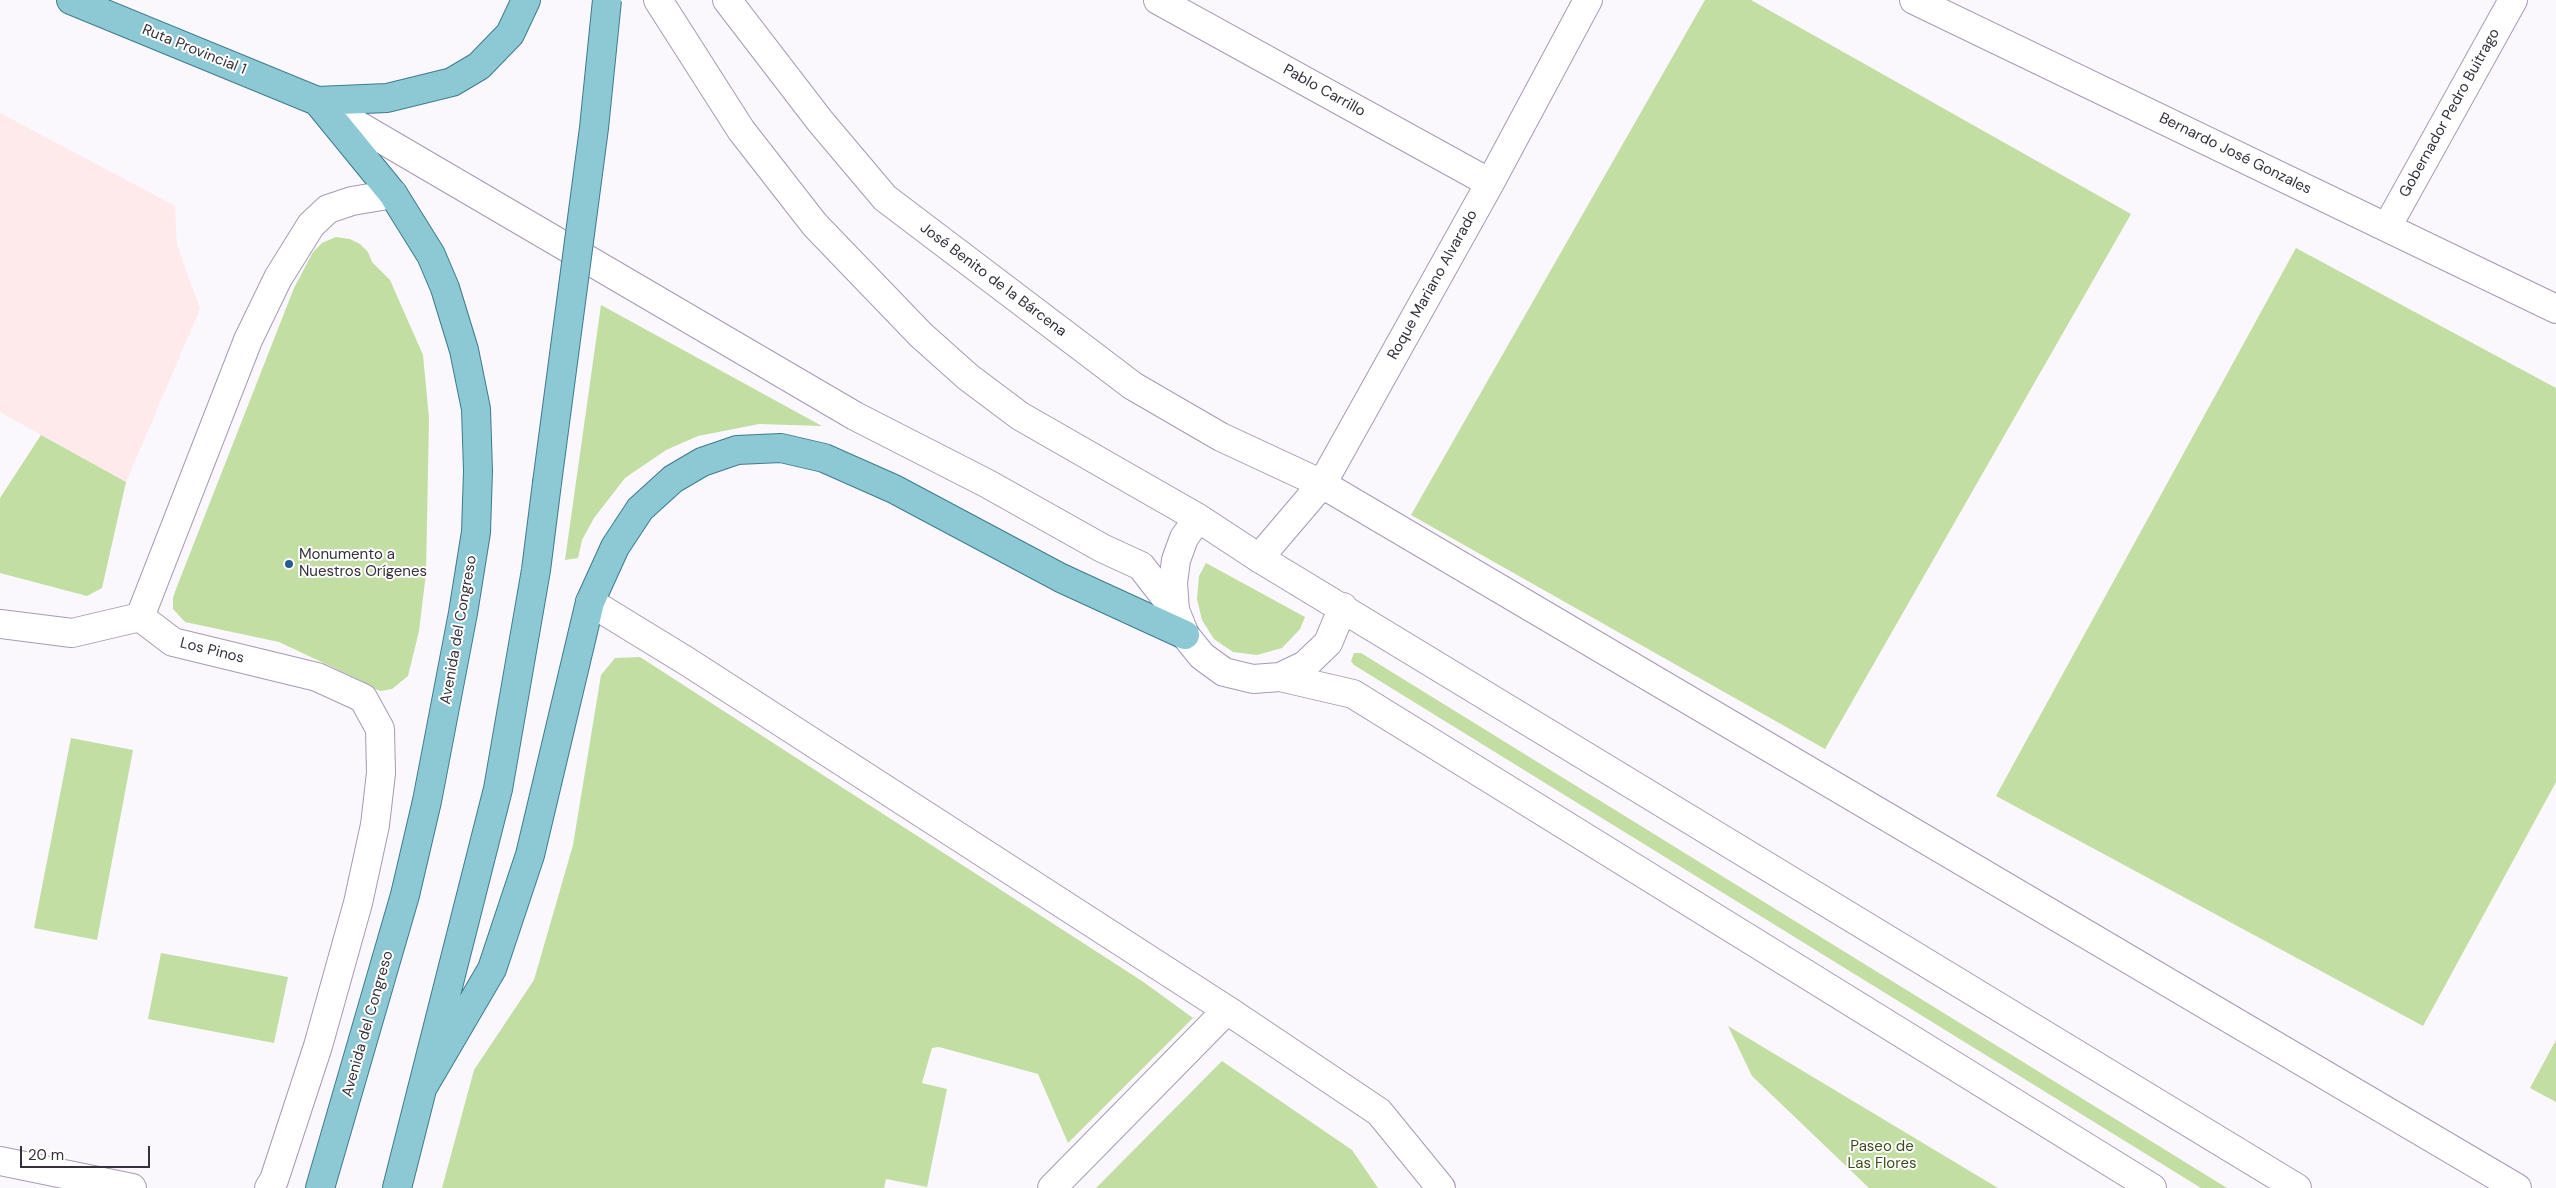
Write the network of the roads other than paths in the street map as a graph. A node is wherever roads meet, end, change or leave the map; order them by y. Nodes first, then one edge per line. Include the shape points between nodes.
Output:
1 (71, 0) edge
2 (526, 0) edge
3 (607, 0) edge
4 (658, 0) edge
5 (727, 0) edge
6 (1158, 0) edge
7 (1588, 0) edge
8 (1914, 0) edge
9 (2513, 0) edge
10 (316, 101) junction
11 (1490, 183) junction
12 (393, 194) junction
13 (2387, 227) junction
14 (2556, 309) edge
15 (1322, 484) junction
16 (1198, 518) junction
17 (1259, 558) junction
18 (590, 602) junction
19 (1343, 607) junction
20 (140, 617) junction
21 (1180, 622) junction
22 (0, 624) edge
23 (1280, 677) junction
24 (1227, 1010) junction
25 (423, 1087) junction
26 (0, 1160) edge
27 (132, 1188) edge
28 (269, 1188) edge
29 (320, 1188) edge
30 (397, 1188) edge
31 (1052, 1188) edge
32 (1441, 1188) edge
33 (2152, 1188) edge
34 (2297, 1188) edge
35 (2516, 1188) edge

1 - 10 main road, Ruta Provincial 1
2 - 10 main road via 510,34 480,66 452,82 387,98
3 - 25 main road, bridge via 594,128 536,570 498,789
4 - 16 street via 741,130 815,224 921,335 968,377 1020,416
5 - 15 street, José Benito de la Bárcena via 820,121 885,198 1132,386 1221,438
6 - 11 street, Pablo Carrillo
7 - 11 street, Roque Mariano Alvarado
8 - 13 street, Bernardo José Gonzales
9 - 13 street, Gobernador Pedro Buitrago
10 - 12 main road, Avenida del Congreso
10 - 21 street via 856,416 1141,566
11 - 15 street, Roque Mariano Alvarado
12 - 20 street via 328,209 311,225 278,278 248,340
12 - 29 main road, Avenida del Congreso via 431,255 464,350 476,409 476,532 446,704 405,895
13 - 14 street, Bernardo José Gonzales
15 - 17 street, Roque Mariano Alvarado
15 - 35 street, José Benito de la Bárcena
16 - 17 street
16 - 21 street via 1184,538 1176,560 1173,583
17 - 19 street
18 - 21 main road via 615,547 635,516 673,479 702,462 737,450 781,448 824,458 894,489 1061,578
18 - 24 street
18 - 25 main road via 530,855 492,969
19 - 23 street via 1328,642 1305,665
19 - 34 street
20 - 22 street via 72,633
20 - 28 street, Los Pinos via 173,642 317,677 363,698 380,729 375,825 358,903 318,1046
21 - 23 street via 1202,656 1224,672 1253,679
23 - 33 street via 1353,694
24 - 31 street
24 - 32 street via 1379,1112
25 - 30 main road
26 - 27 street

